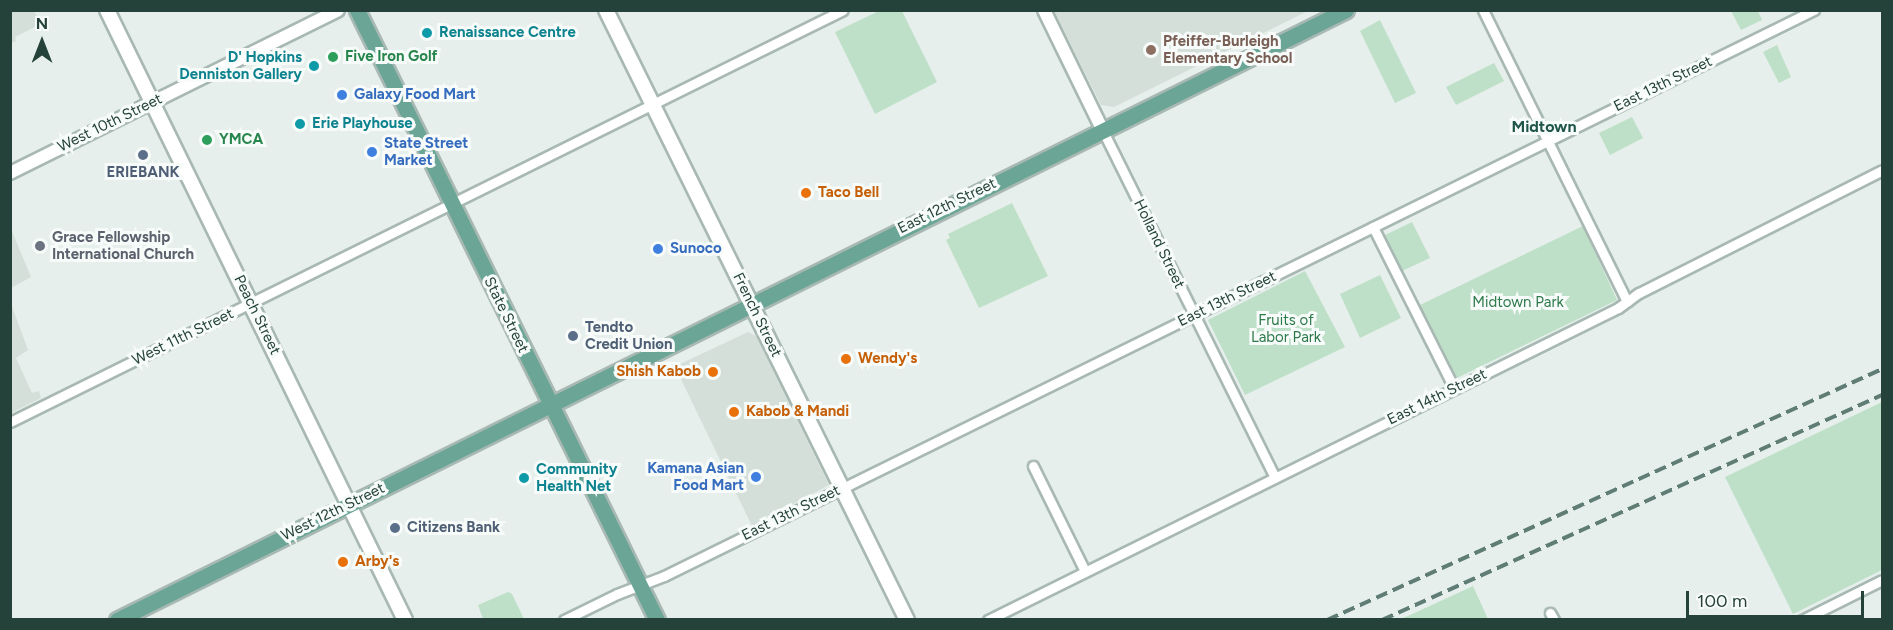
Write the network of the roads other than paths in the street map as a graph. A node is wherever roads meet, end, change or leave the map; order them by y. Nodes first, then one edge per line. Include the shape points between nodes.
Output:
1 (107, 10) edge
2 (338, 10) edge
3 (357, 10) edge
4 (606, 10) edge
5 (843, 10) edge
6 (1044, 10) edge
7 (1346, 10) edge
8 (1483, 10) edge
9 (1814, 10) edge
10 (153, 102) junction
11 (653, 105) junction
12 (1102, 129) junction
13 (1548, 141) junction
14 (1882, 170) edge
15 (10, 173) edge
16 (451, 204) junction
17 (1373, 227) junction
18 (1627, 301) junction
19 (751, 303) junction
20 (251, 304) junction
21 (1194, 315) junction
22 (1454, 388) junction
23 (550, 404) junction
24 (10, 422) edge
25 (1034, 466) dead end
26 (1275, 477) junction
27 (842, 488) junction
28 (347, 505) junction
29 (1085, 571) junction
30 (1882, 580) edge
31 (640, 585) junction
32 (117, 620) edge
33 (405, 620) edge
34 (564, 620) edge
35 (657, 620) edge
36 (907, 620) edge
37 (988, 620) edge
38 (1802, 620) edge

1 - 10 main road, Peach Street
2 - 10 street, West 10th Street
3 - 16 main road, State Street
4 - 11 main road, French Street
5 - 11 street, West 11th Street
6 - 12 street, Holland Street
7 - 12 main road, East 12th Street
8 - 13 street
9 - 13 street, East 13th Street
10 - 15 street, West 10th Street
10 - 20 main road, Peach Street
11 - 16 street, West 11th Street
11 - 19 main road, French Street
12 - 19 main road, East 12th Street
12 - 21 street, Holland Street
13 - 17 street, East 13th Street
13 - 18 street
14 - 18 street, East 14th Street
16 - 20 street, West 11th Street
16 - 23 main road, State Street
17 - 21 street, East 13th Street
17 - 22 street
18 - 22 street, East 14th Street
19 - 23 main road, East 12th Street
19 - 27 main road, French Street
20 - 24 street, West 11th Street
20 - 28 main road, Peach Street
21 - 26 street, Holland Street
21 - 27 street, East 13th Street
22 - 26 street, East 14th Street
23 - 28 main road, West 12th Street
23 - 31 main road, State Street
25 - 29 street
26 - 29 street, East 14th Street
27 - 31 street, East 13th Street
27 - 36 main road, French Street
28 - 32 main road, West 12th Street
28 - 33 main road, Peach Street
29 - 37 street, East 14th Street
30 - 38 street
31 - 34 street, East 13th Street
31 - 35 main road, State Street

